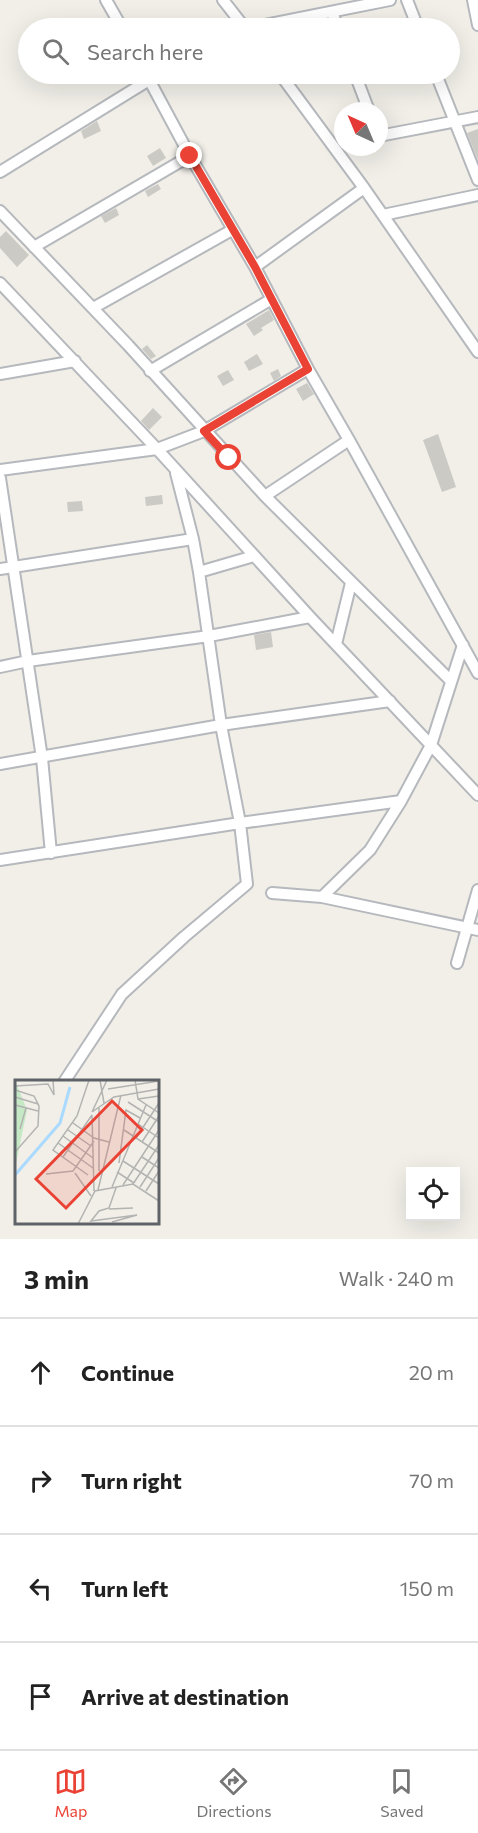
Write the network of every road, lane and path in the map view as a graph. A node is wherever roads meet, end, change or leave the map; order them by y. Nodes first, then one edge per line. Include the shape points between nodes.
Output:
1 (106, 0) edge
2 (224, 0) edge
3 (390, 0) edge
4 (407, 0) edge
5 (473, 0) edge
6 (332, 12) junction
7 (116, 18) edge
8 (238, 18) edge
9 (301, 18) edge
10 (334, 18) edge
11 (414, 18) edge
12 (478, 25) edge
13 (136, 84) edge
14 (151, 84) edge
15 (287, 84) edge
16 (359, 84) edge
17 (440, 84) edge
18 (366, 102) edge
19 (478, 117) edge
20 (455, 122) junction
21 (388, 134) edge
22 (334, 140) edge
23 (190, 156) junction
24 (345, 156) edge
25 (0, 172) edge
26 (478, 180) edge
27 (364, 188) junction
28 (478, 195) edge
29 (0, 211) edge
30 (383, 215) junction
31 (232, 230) junction
32 (34, 247) junction
33 (255, 267) junction
34 (0, 283) edge
35 (270, 300) junction
36 (93, 308) junction
37 (477, 349) edge
38 (75, 361) junction
39 (308, 369) junction
40 (150, 371) junction
41 (0, 375) edge
42 (204, 431) junction
43 (349, 440) junction
44 (157, 448) junction
45 (0, 470) edge
46 (175, 470) junction
47 (0, 478) edge
48 (265, 496) junction
49 (193, 538) junction
50 (254, 556) junction
51 (14, 567) junction
52 (0, 569) edge
53 (199, 572) junction
54 (351, 583) junction
55 (310, 617) junction
56 (209, 636) junction
57 (336, 644) junction
58 (463, 645) junction
59 (28, 661) junction
60 (0, 667) edge
61 (478, 672) edge
62 (451, 681) junction
63 (390, 701) junction
64 (221, 725) junction
65 (431, 745) junction
66 (42, 758) junction
67 (0, 764) edge
68 (478, 795) edge
69 (401, 801) junction
70 (240, 823) junction
71 (51, 853) junction
72 (0, 860) edge
73 (478, 890) edge
74 (272, 893) dead end
75 (322, 897) junction
76 (473, 929) edge
77 (457, 963) dead end
78 (65, 1080) edge

1 - 7 street
2 - 8 street
3 - 6 street
4 - 11 street
5 - 12 street
6 - 9 street
6 - 10 street
13 - 25 street
14 - 23 street
15 - 22 street
16 - 18 street
17 - 20 street
19 - 20 street
20 - 21 street
20 - 26 street
23 - 31 street
23 - 32 street
24 - 27 street
27 - 30 street
27 - 33 street
28 - 30 street
29 - 32 street
30 - 37 street
31 - 33 street
31 - 36 street
32 - 36 street
33 - 35 street
34 - 38 street
35 - 39 street
35 - 40 street
36 - 40 street
38 - 41 street
38 - 44 street
39 - 42 street
39 - 43 street
40 - 42 street
42 - 44 street
42 - 48 street
43 - 48 street
43 - 58 street
44 - 45 street
44 - 46 street
46 - 49 street
46 - 50 street
47 - 51 street
48 - 54 street
49 - 51 street
49 - 53 street
50 - 53 street
50 - 55 street
51 - 52 street
51 - 59 street
53 - 56 street
54 - 57 street
54 - 62 street
55 - 56 street
55 - 57 street
56 - 59 street
56 - 64 street
57 - 63 street
58 - 61 street
58 - 62 street
59 - 60 street
59 - 66 street
62 - 65 street
63 - 64 street
63 - 65 street
64 - 66 street
64 - 70 street
65 - 68 street
65 - 69 street
66 - 67 street
66 - 71 street
69 - 70 street
69 - 75 street via 370,850
70 - 71 street
70 - 78 street via 246,884 122,994
71 - 72 street
73 - 76 street
74 - 75 street
75 - 76 street
76 - 77 street

